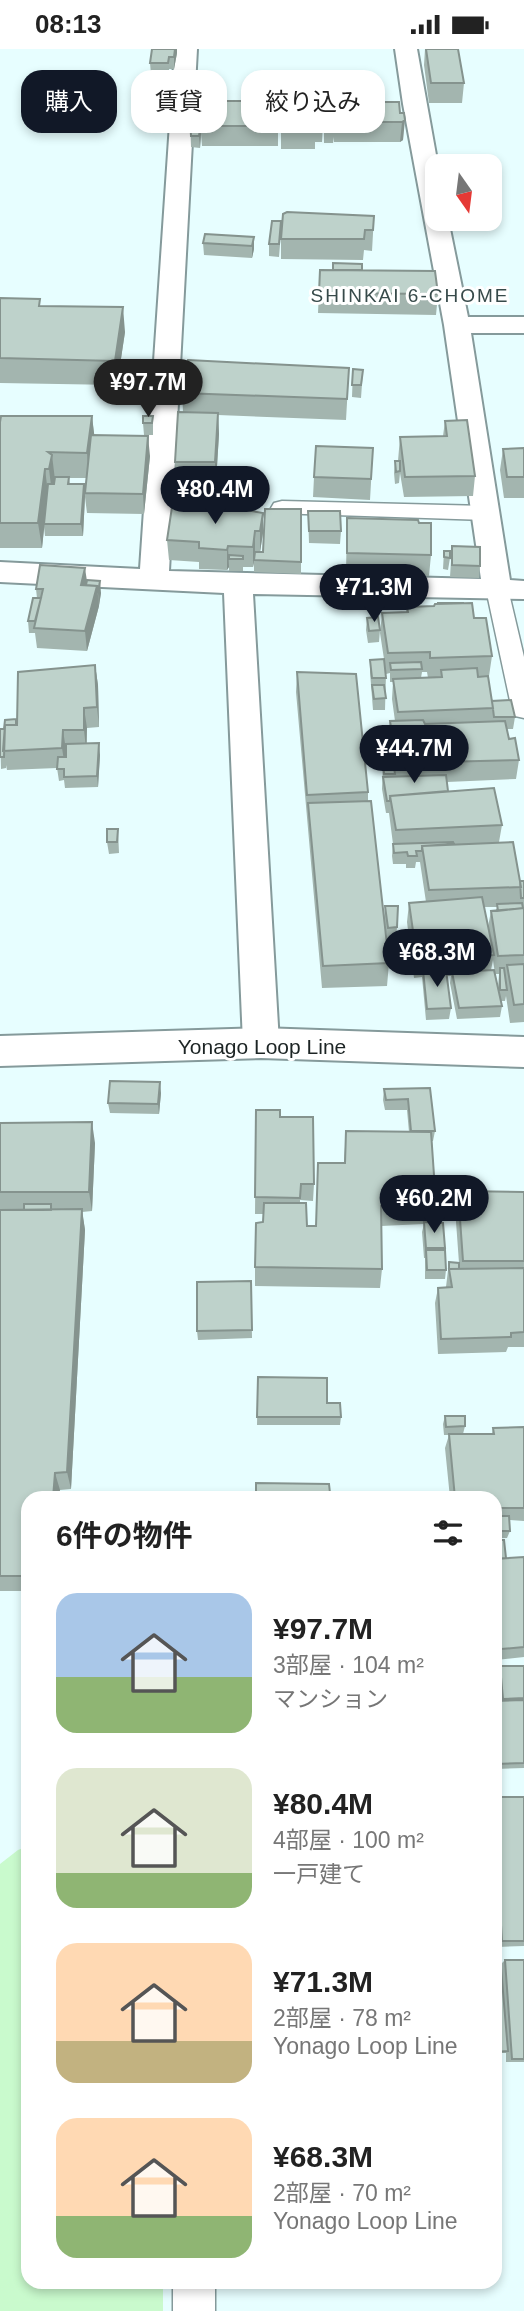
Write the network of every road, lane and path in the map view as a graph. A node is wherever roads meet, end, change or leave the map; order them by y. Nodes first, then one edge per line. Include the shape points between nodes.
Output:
1 (186, 49) edge
2 (406, 49) edge
3 (457, 325) junction
4 (524, 325) edge
5 (282, 508) edge
6 (485, 513) junction
7 (0, 572) edge
8 (154, 580) junction
9 (238, 584) junction
10 (511, 590) edge
11 (524, 710) edge
12 (261, 1043) junction
13 (0, 1051) edge
14 (524, 1052) edge
15 (194, 2289) edge
16 (194, 2311) edge

1 - 8 street
2 - 3 street
3 - 4 street
3 - 6 street
5 - 6 lane
6 - 10 street
7 - 8 street
8 - 9 street
9 - 10 street
9 - 12 street
10 - 11 lane
12 - 13 street, Yonago Loop Line
12 - 14 street, Yonago Loop Line
15 - 16 lane

